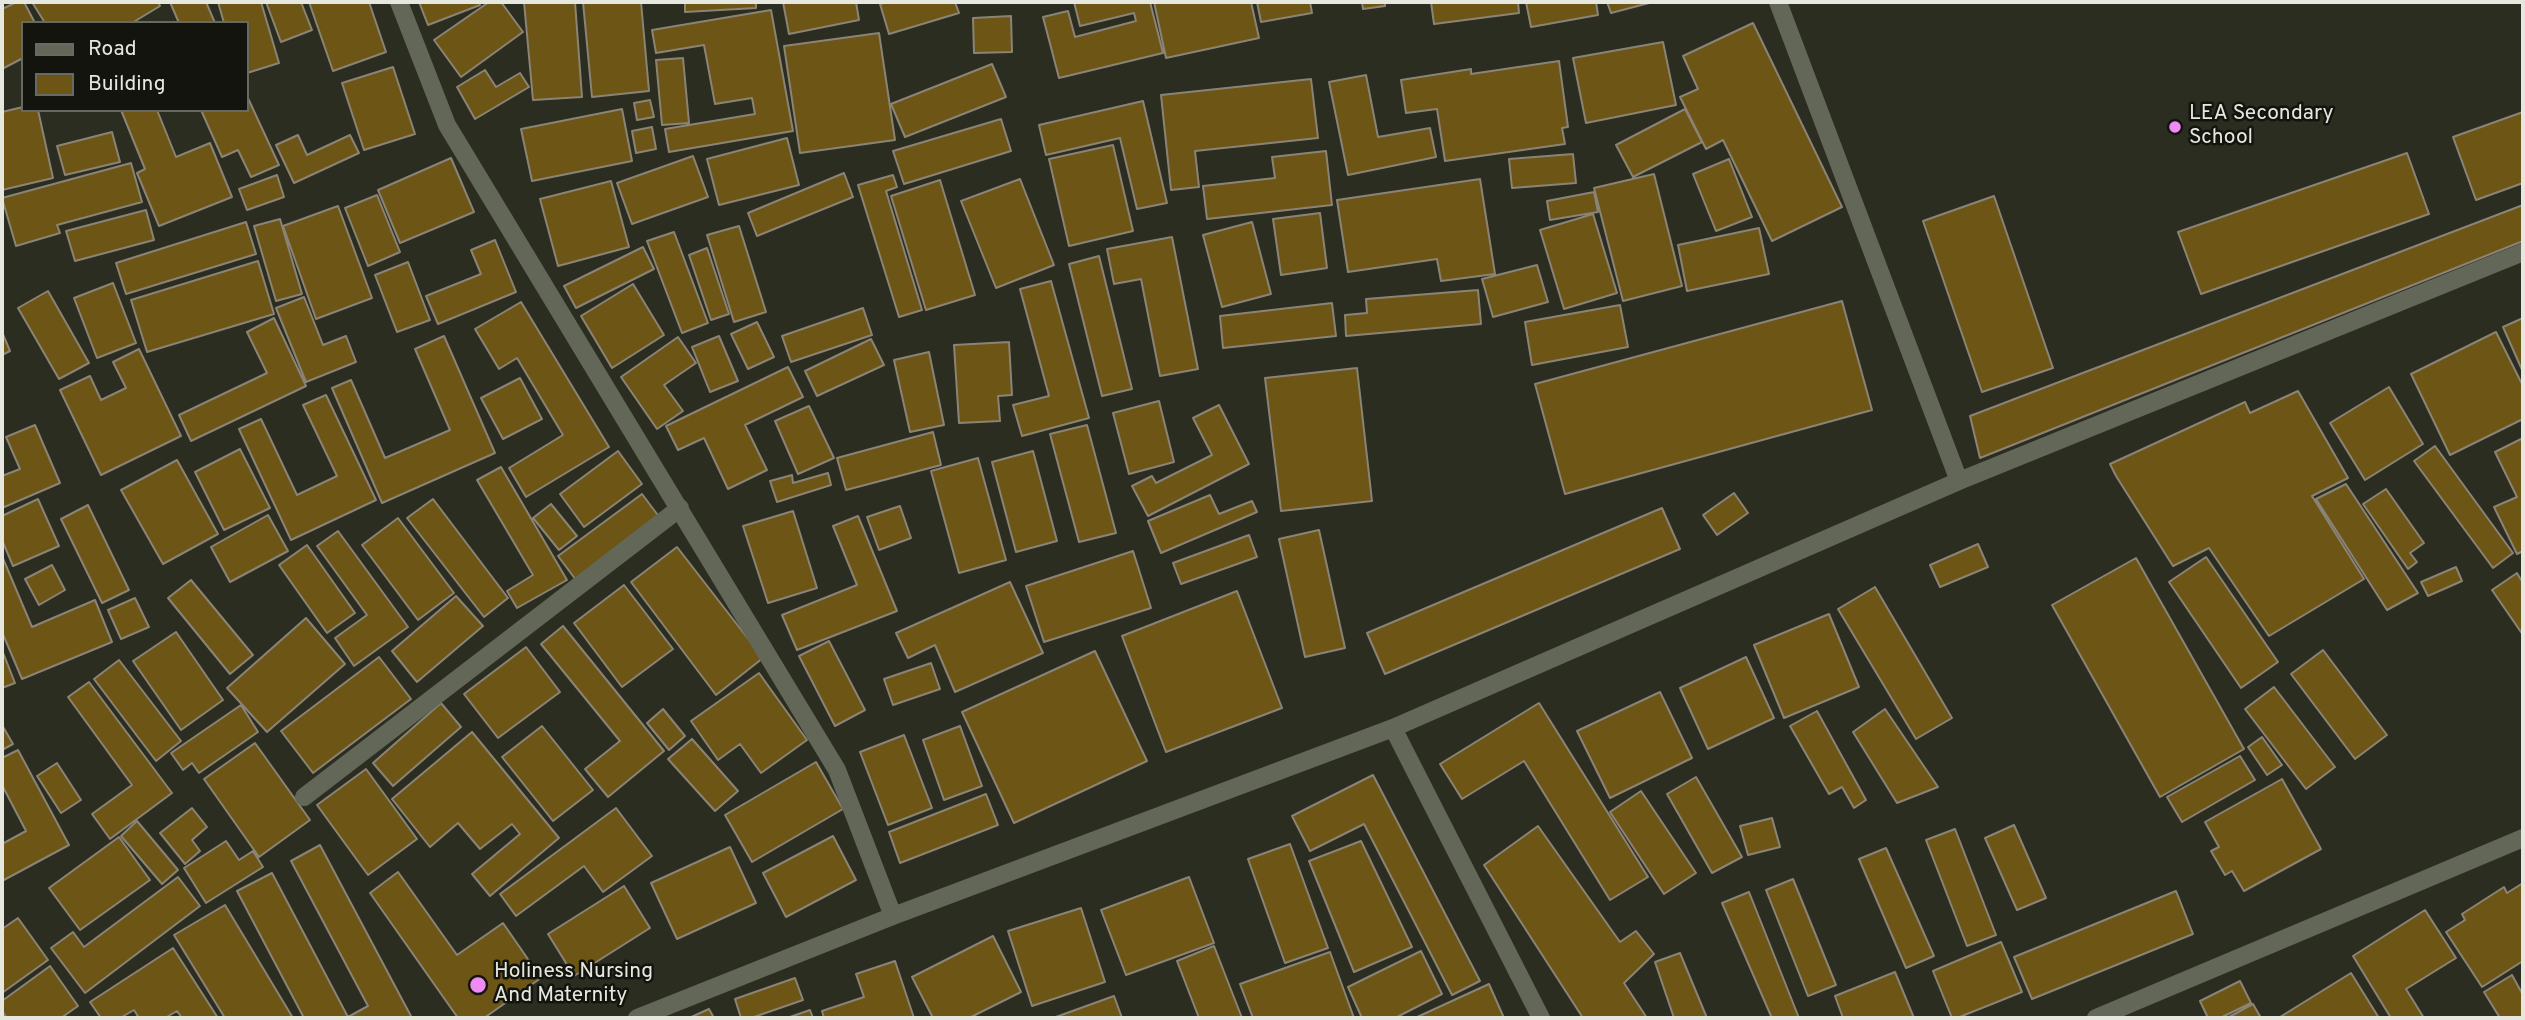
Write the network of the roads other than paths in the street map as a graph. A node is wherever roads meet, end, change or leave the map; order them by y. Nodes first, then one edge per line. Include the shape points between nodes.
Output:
1 (399, 2) edge
2 (1778, 2) edge
3 (2523, 252) edge
4 (1959, 481) junction
5 (680, 508) junction
6 (1393, 728) junction
7 (304, 797) dead end
8 (2523, 838) edge
9 (893, 916) junction
10 (636, 1018) edge
11 (1541, 1018) edge
12 (2095, 1018) edge

1 - 5 street via 447,125
2 - 4 street
3 - 4 street
4 - 6 street
5 - 7 street
5 - 9 street via 837,770
6 - 9 street
6 - 11 street
8 - 12 street
9 - 10 street

